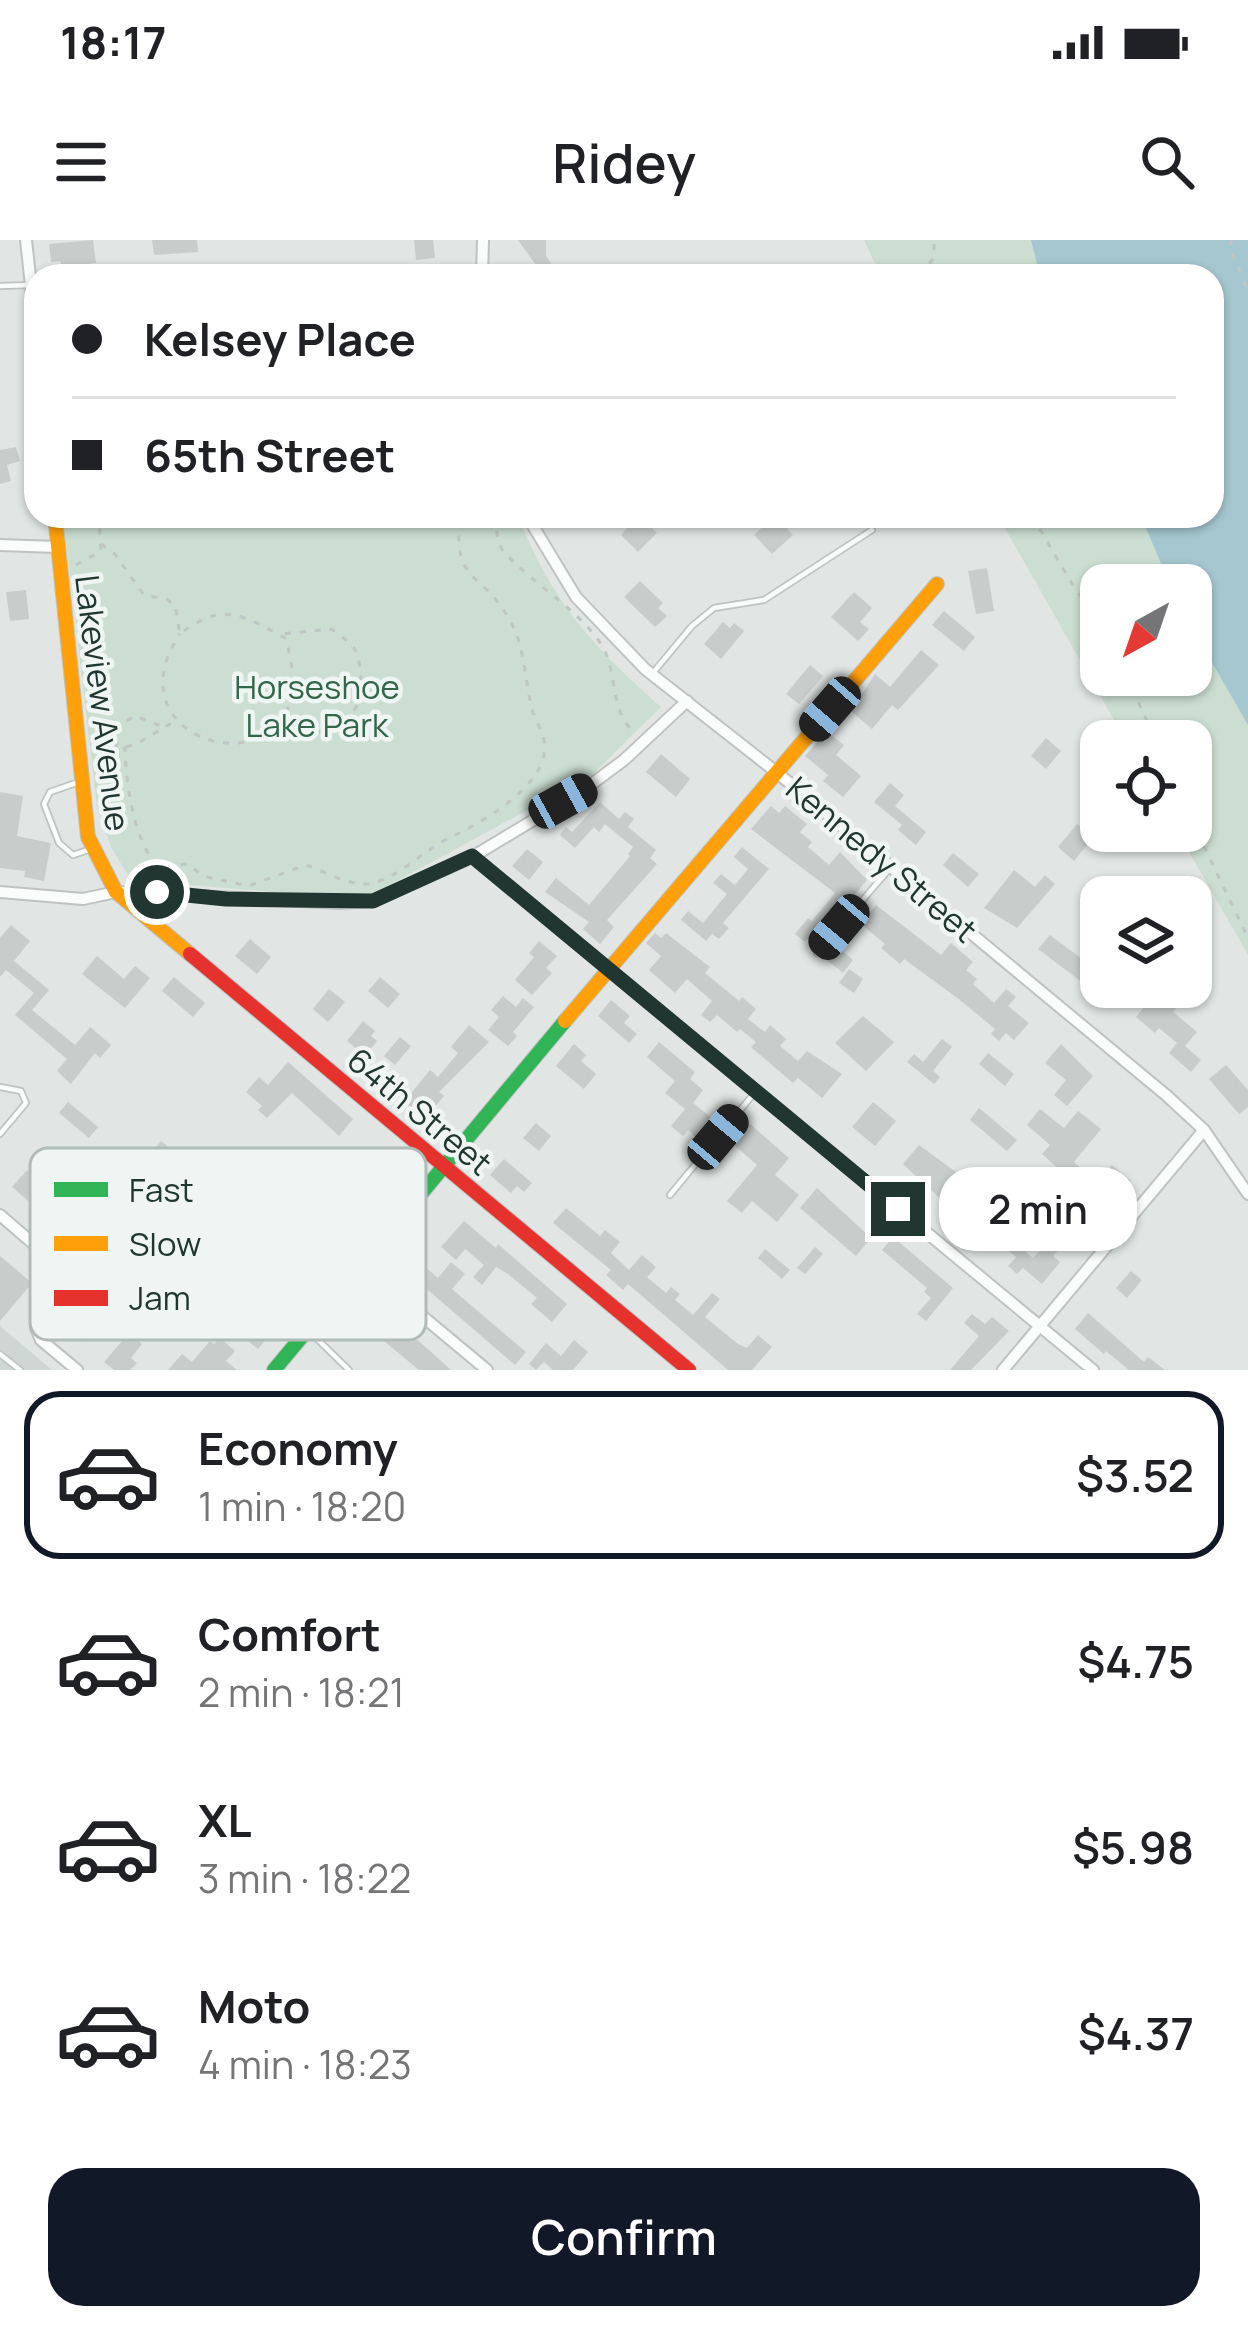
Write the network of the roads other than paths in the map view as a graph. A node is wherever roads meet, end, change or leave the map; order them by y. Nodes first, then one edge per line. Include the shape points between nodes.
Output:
1 (56, 528) edge
2 (534, 528) edge
3 (872, 530) dead end
4 (0, 545) edge
5 (57, 547) junction
6 (937, 584) dead end
7 (652, 674) junction
8 (687, 701) junction
9 (775, 771) junction
10 (82, 782) junction
11 (94, 848) junction
12 (472, 856) junction
13 (891, 867) junction
14 (0, 892) edge
15 (116, 892) junction
16 (817, 953) dead end
17 (609, 968) junction
18 (0, 1087) edge
19 (756, 1091) junction
20 (1204, 1130) junction
21 (0, 1134) edge
22 (422, 1148) edge
23 (426, 1152) edge
24 (443, 1166) junction
25 (426, 1187) edge
26 (1248, 1194) edge
27 (670, 1195) dead end
28 (0, 1215) edge
29 (30, 1241) edge
30 (426, 1319) edge
31 (1039, 1327) junction
32 (40, 1340) edge
33 (299, 1340) edge
34 (326, 1340) edge
35 (0, 1354) edge
36 (20, 1370) edge
37 (77, 1370) edge
38 (274, 1370) edge
39 (349, 1370) edge
40 (488, 1370) edge
41 (689, 1370) edge
42 (1003, 1370) edge
43 (1093, 1370) edge

1 - 5 street, Lakeview Avenue
2 - 7 street, Kennedy Street via 576,597
3 - 7 lane via 764,599 714,608
4 - 5 street
5 - 10 street, Lakeview Avenue
6 - 9 street
7 - 8 street, Kennedy Street
8 - 9 street, Kennedy Street
8 - 12 street via 585,789
9 - 13 street, Kennedy Street
9 - 17 street
10 - 11 street, Lakeview Avenue
10 - 11 lane via 50,792 44,804 59,843 73,855
11 - 15 street, Lakeview Avenue
12 - 15 street via 373,901
12 - 17 street
13 - 16 lane
13 - 20 street, Kennedy Street
14 - 15 street
15 - 22 street, 64th Street
17 - 19 street
17 - 24 street
18 - 21 lane via 21,1091 26,1103
19 - 27 lane
19 - 31 street
20 - 26 street, Kennedy Street
20 - 31 street
23 - 24 street, 64th Street
24 - 25 street
24 - 41 street, 64th Street
28 - 29 street
30 - 40 street
31 - 42 street
31 - 43 street
32 - 37 street
33 - 38 street
34 - 39 lane
35 - 36 lane

